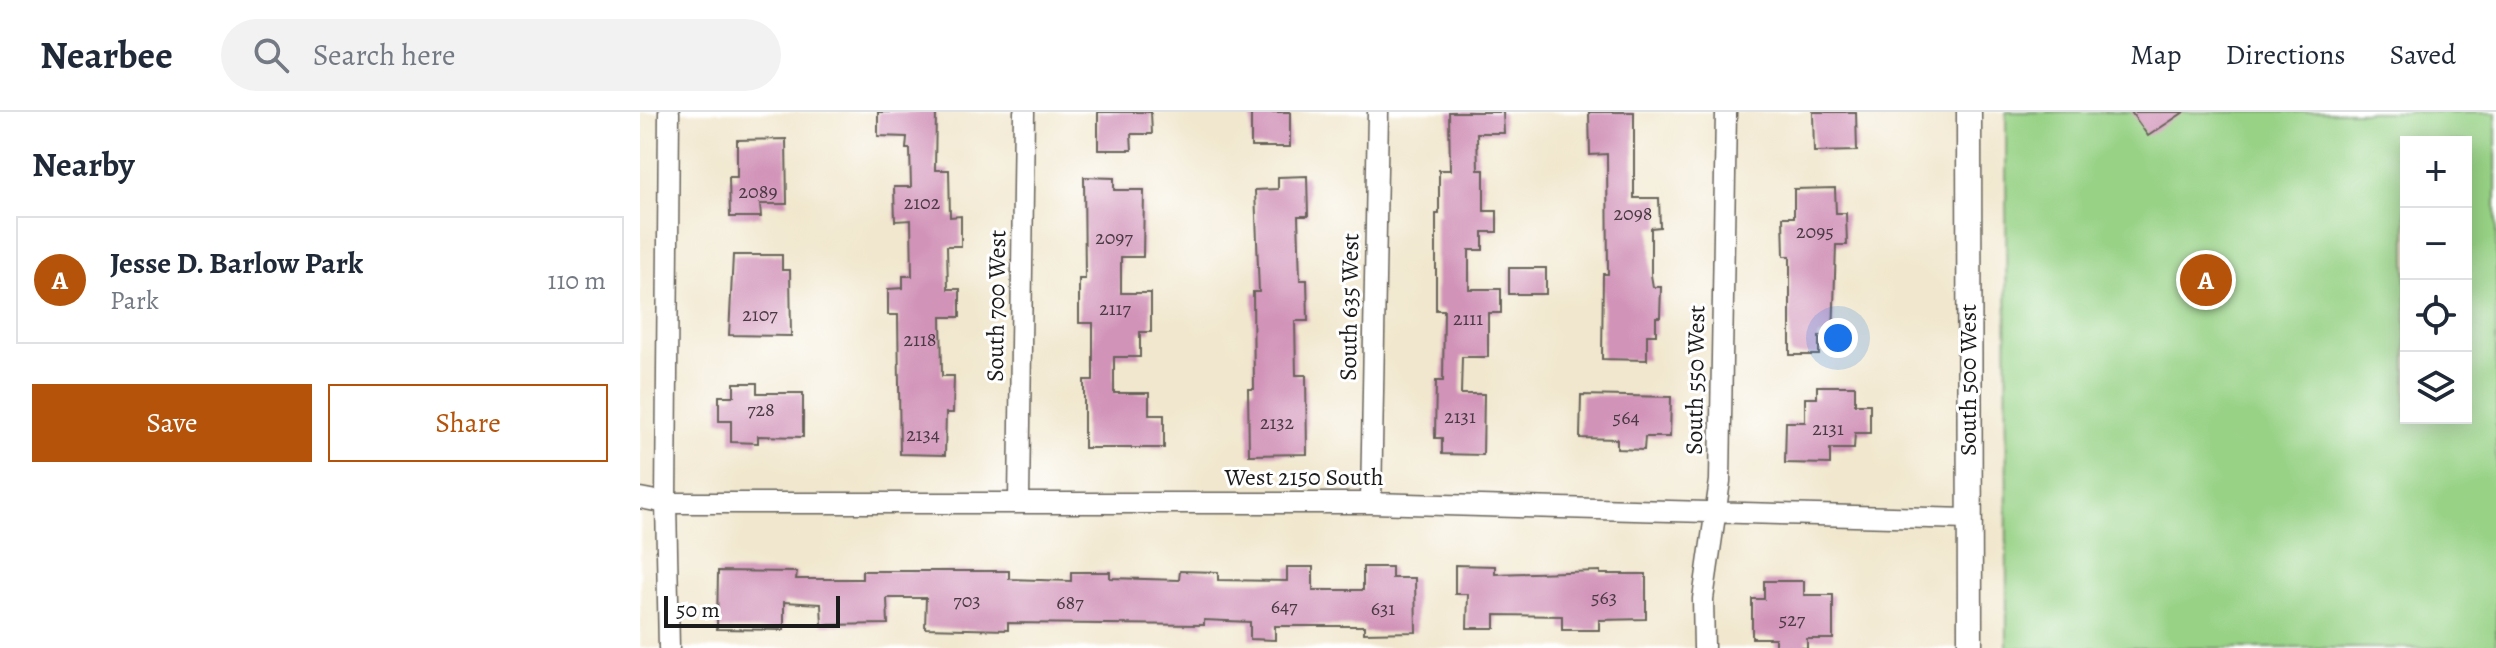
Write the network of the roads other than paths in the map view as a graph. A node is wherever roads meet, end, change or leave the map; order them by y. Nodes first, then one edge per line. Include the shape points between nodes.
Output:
1 (669, 112) edge
2 (1024, 112) edge
3 (1378, 112) edge
4 (1726, 112) edge
5 (1969, 112) edge
6 (640, 498) edge
7 (1019, 501) junction
8 (666, 503) junction
9 (1371, 503) junction
10 (1718, 509) junction
11 (1968, 519) junction
12 (669, 648) edge
13 (1704, 648) edge
14 (1970, 648) edge

1 - 8 street
2 - 7 street, South 700 West
3 - 9 street, South 635 West
4 - 10 street, South 550 West
5 - 11 street, South 500 West
6 - 8 street, West 2150 South
7 - 8 street, West 2150 South
7 - 9 street, West 2150 South
8 - 12 street
9 - 10 street, West 2150 South
10 - 11 street, West 2150 South via 1812,517
10 - 13 street, South 550 West via 1703,599
11 - 14 street, South 500 West

